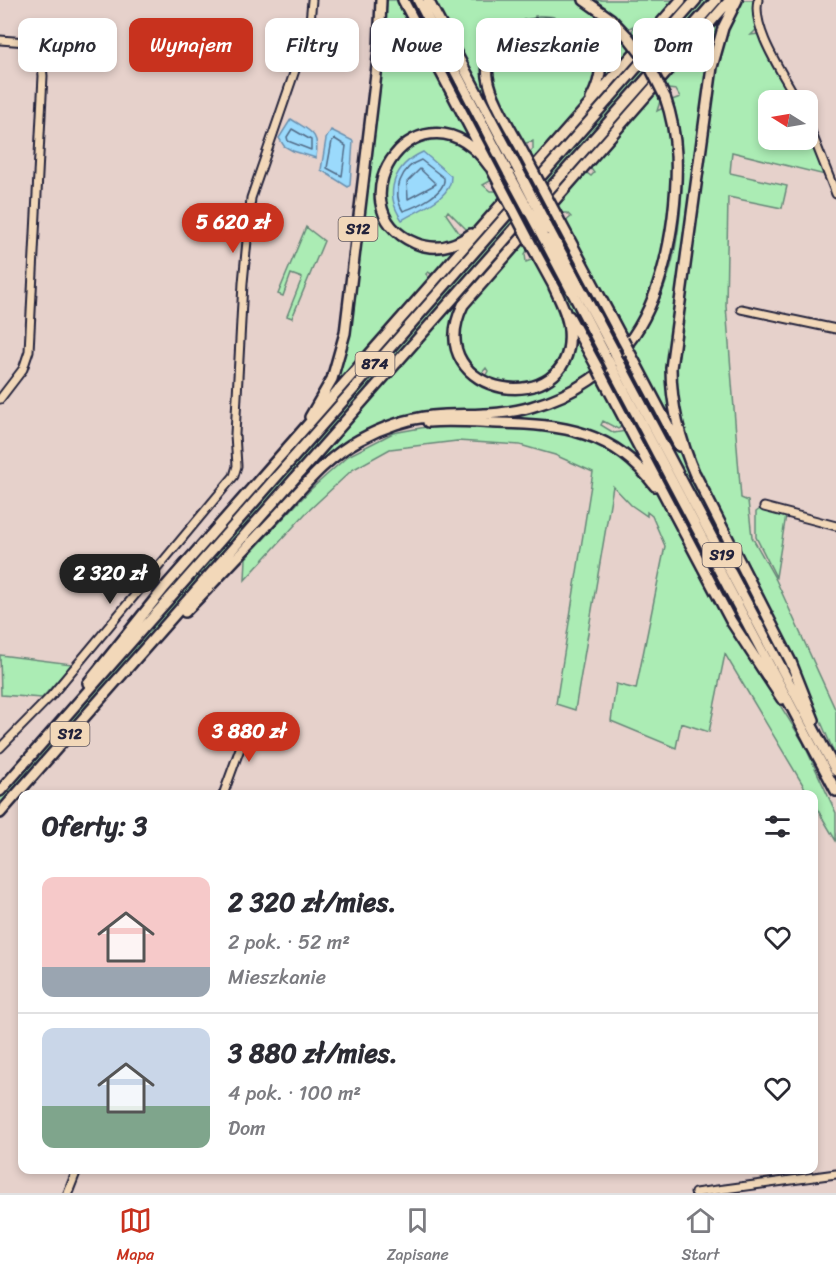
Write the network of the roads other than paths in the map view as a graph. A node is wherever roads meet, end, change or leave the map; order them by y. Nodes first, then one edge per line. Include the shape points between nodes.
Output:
1 (312, 0) edge
2 (381, 0) edge
3 (403, 0) edge
4 (417, 0) edge
5 (428, 0) edge
6 (584, 0) edge
7 (681, 0) edge
8 (696, 0) edge
9 (716, 0) edge
10 (730, 0) edge
11 (737, 0) edge
12 (758, 0) edge
13 (551, 13) dead end
14 (524, 15) dead end
15 (0, 40) edge
16 (792, 90) edge
17 (577, 120) junction
18 (818, 149) edge
19 (490, 167) junction
20 (513, 170) junction
21 (836, 194) edge
22 (491, 218) junction
23 (554, 287) junction
24 (741, 309) dead end
25 (836, 329) edge
26 (616, 365) junction
27 (0, 399) edge
28 (363, 438) junction
29 (291, 444) junction
30 (696, 477) junction
31 (764, 507) dead end
32 (675, 515) junction
33 (836, 526) edge
34 (140, 654) junction
35 (249, 724) dead end
36 (55, 728) junction
37 (805, 733) junction
38 (0, 748) edge
39 (824, 748) junction
40 (836, 771) edge
41 (20, 790) edge
42 (225, 790) edge
43 (0, 791) edge
44 (836, 791) edge
45 (18, 793) edge
46 (0, 813) edge
47 (75, 1174) edge
48 (836, 1174) edge
49 (68, 1193) edge
50 (695, 1193) edge

1 - 38 street via 310,22 251,198 234,476 51,696
2 - 29 highway, S12 via 379,49 344,340 326,390
3 - 19 highway
4 - 20 highway, S19
5 - 20 highway, S19
6 - 28 highway, bridge via 611,19 648,63 674,125 678,157 667,260 651,307 620,352 594,376 548,402 509,412 419,418
7 - 17 highway
8 - 36 highway, 874
9 - 34 highway, 874
10 - 23 highway via 468,297 457,317 455,336 462,360 475,376 492,386 518,390 538,384 557,369 567,349 569,331
11 - 30 highway via 723,28 712,67 671,368 675,415
12 - 16 street via 760,30
13 - 17 highway via 578,25 598,53 599,79
14 - 30 highway, bridge via 507,25 490,53 488,69 493,92
15 - 27 street via 40,43 43,76 29,351 23,369
17 - 22 highway
18 - 21 street
19 - 22 highway via 475,148 458,138 422,136 396,151 385,167 380,189 382,206 392,225 407,239 426,247 454,244
19 - 23 highway, bridge
20 - 26 highway, S19, bridge
22 - 29 highway
23 - 32 highway, bridge
24 - 25 street
26 - 37 highway, S19
26 - 39 highway, S19
28 - 32 highway via 432,422 568,428 627,456 650,479
28 - 34 highway via 312,477 158,641
29 - 36 highway, S12 via 134,622
30 - 39 highway via 791,662
31 - 33 street
32 - 37 highway via 743,641
34 - 41 highway, S12
35 - 42 street
36 - 43 highway, S12
37 - 44 highway, S19
39 - 40 highway, S19
45 - 46 highway, S12
47 - 49 street
48 - 50 street

